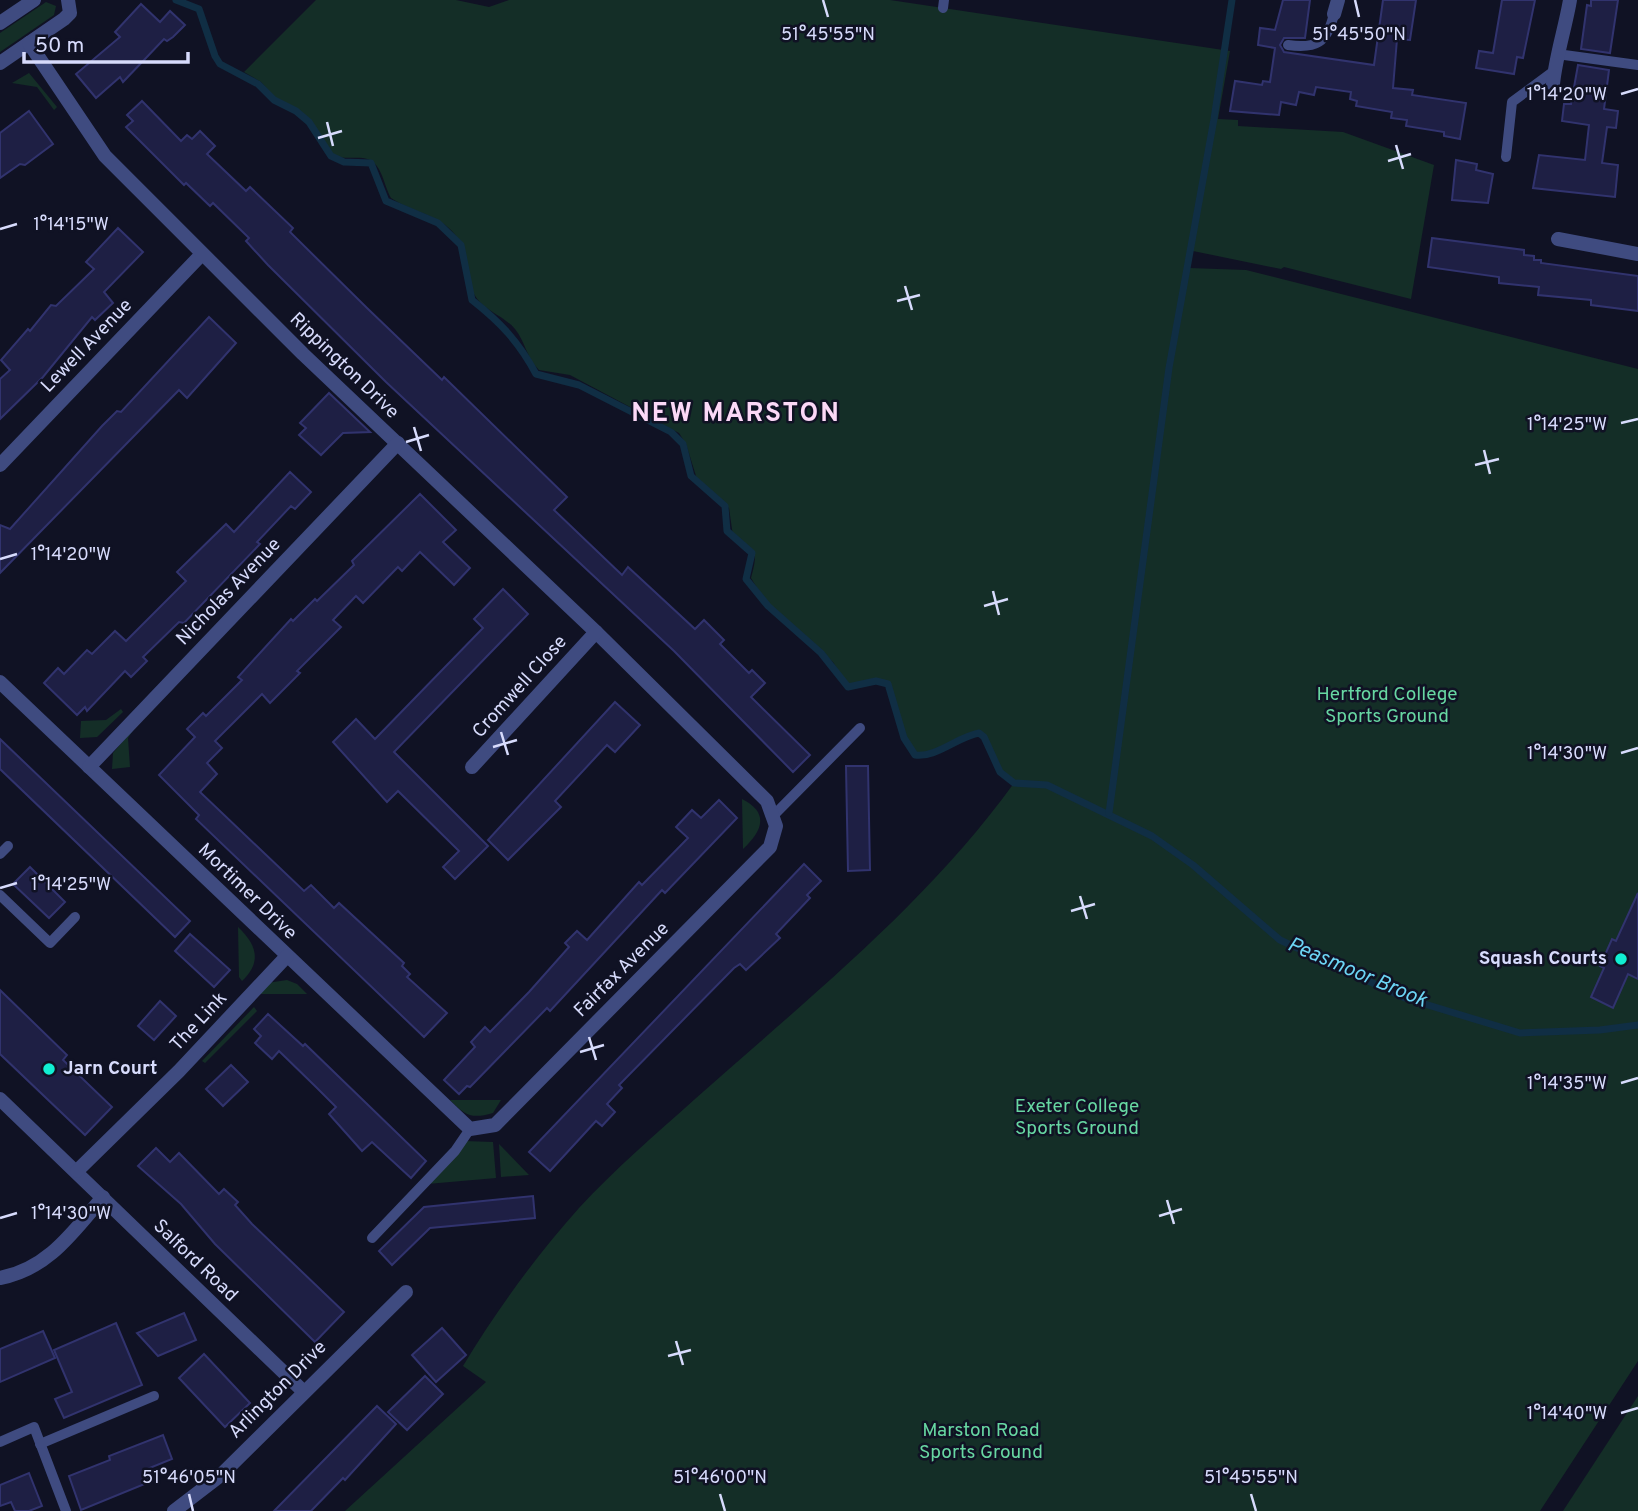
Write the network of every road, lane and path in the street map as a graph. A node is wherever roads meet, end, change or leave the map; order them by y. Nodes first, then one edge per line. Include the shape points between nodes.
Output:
1 (34, 0) edge
2 (68, 0) edge
3 (1570, 0) edge
4 (1336, 7) edge
5 (0, 23) edge
6 (29, 43) junction
7 (1288, 45) dead end
8 (1557, 54) junction
9 (0, 63) edge
10 (1638, 65) edge
11 (1554, 78) joint
12 (1506, 157) dead end
13 (1558, 239) dead end
14 (202, 254) junction
15 (1638, 254) edge
16 (398, 443) junction
17 (0, 465) edge
18 (596, 632) junction
19 (0, 682) edge
20 (860, 728) dead end
21 (472, 767) dead end
22 (89, 768) junction
23 (774, 815) junction
24 (0, 895) edge
25 (75, 917) dead end
26 (287, 956) junction
27 (0, 1099) edge
28 (470, 1129) junction
29 (77, 1171) junction
30 (103, 1197) junction
31 (372, 1238) dead end
32 (0, 1278) edge
33 (406, 1293) dead end
34 (304, 1392) junction
35 (154, 1396) dead end
36 (0, 1442) edge
37 (40, 1444) junction
38 (66, 1511) edge
39 (174, 1511) edge

1 - 5 street
2 - 6 street via 70,13
3 - 8 street
4 - 7 lane via 1331,26 1319,43 1308,48
6 - 9 street
6 - 14 street, Rippington Drive via 105,156
8 - 10 lane
8 - 11 street
11 - 12 lane via 1512,102
13 - 15 street
14 - 16 street, Rippington Drive
14 - 17 street, Lewell Avenue
16 - 18 street, Rippington Drive
16 - 22 street, Nicholas Avenue
18 - 21 street, Cromwell Close
18 - 23 street, Rippington Drive via 767,801
19 - 22 street, Mortimer Drive
20 - 23 lane
22 - 26 street, Mortimer Drive
23 - 28 street, Fairfax Avenue via 770,846 495,1125
24 - 25 lane via 50,943
26 - 28 street, Mortimer Drive
26 - 29 street, The Link
27 - 29 street, Salford Road
28 - 31 lane via 455,1151
29 - 30 street, Salford Road
30 - 32 street via 37,1266
30 - 34 street, Salford Road
33 - 34 street, Arlington Drive
34 - 39 street, Arlington Drive via 221,1475
35 - 37 lane
36 - 37 lane via 34,1427
37 - 38 lane

